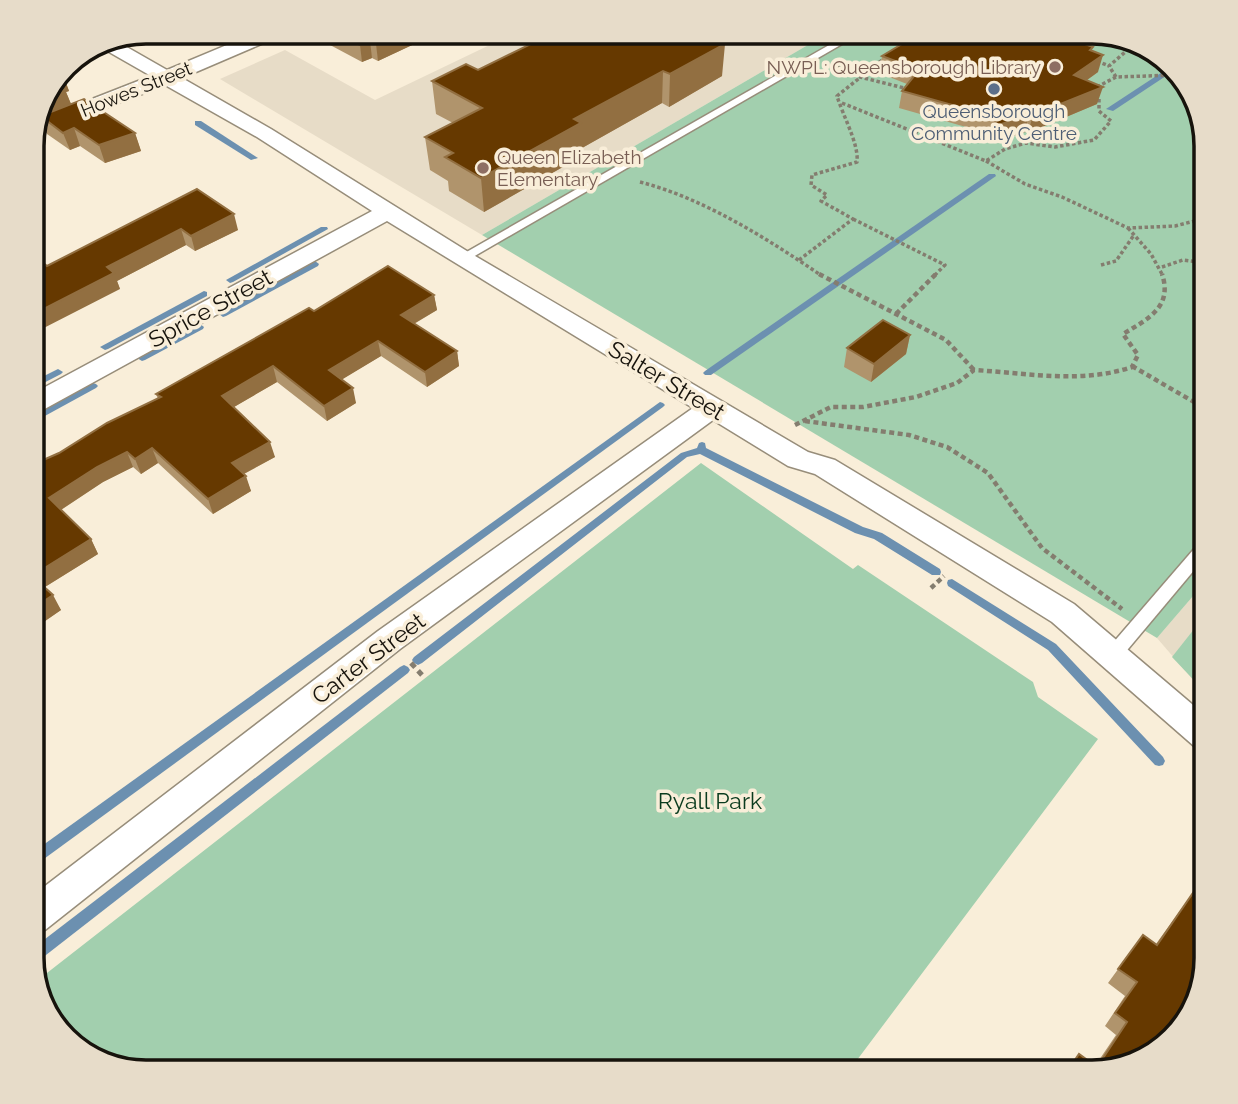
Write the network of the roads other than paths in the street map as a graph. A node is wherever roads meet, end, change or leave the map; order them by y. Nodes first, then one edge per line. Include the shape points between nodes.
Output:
1 (245, 44) edge
2 (837, 44) edge
3 (116, 48) edge
4 (167, 77) junction
5 (46, 124) edge
6 (388, 211) junction
7 (462, 258) junction
8 (44, 398) edge
9 (713, 407) junction
10 (1194, 559) edge
11 (1112, 656) junction
12 (1194, 726) edge
13 (44, 909) edge

1 - 4 street, Howes Street
2 - 7 lane
3 - 4 street, Salter Street
4 - 5 street, Howes Street
4 - 6 street, Salter Street
6 - 7 street, Salter Street
6 - 8 street, Sprice Street
7 - 9 street, Salter Street
9 - 11 street, Salter Street via 798,459 825,467 1063,612
9 - 13 street, Carter Street via 389,640
10 - 11 lane
11 - 12 street, Salter Street

